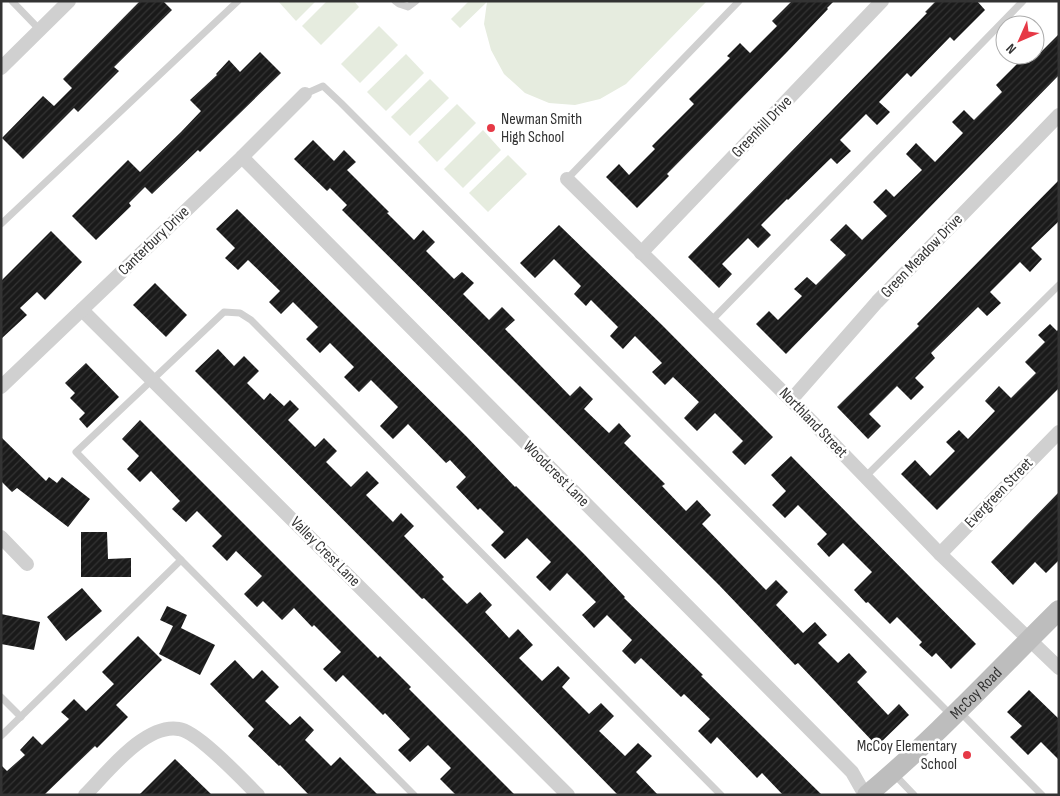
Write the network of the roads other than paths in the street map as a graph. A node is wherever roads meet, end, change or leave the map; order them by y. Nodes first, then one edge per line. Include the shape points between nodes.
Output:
1 (12, 1) edge
2 (70, 1) edge
3 (238, 1) edge
4 (395, 1) edge
5 (416, 1) edge
6 (739, 1) edge
7 (882, 1) edge
8 (1023, 1) edge
9 (40, 30) junction
10 (1, 68) edge
11 (305, 94) joint
12 (1059, 115) edge
13 (242, 157) junction
14 (566, 179) joint
15 (1, 224) edge
16 (641, 253) junction
17 (1059, 285) edge
18 (82, 310) junction
19 (710, 321) junction
20 (152, 379) junction
21 (1, 387) edge
22 (791, 400) junction
23 (1059, 432) edge
24 (865, 477) junction
25 (1, 537) edge
26 (940, 554) junction
27 (181, 560) junction
28 (27, 564) dead end
29 (1059, 610) edge
30 (1028, 640) junction
31 (1059, 668) edge
32 (1, 697) edge
33 (955, 713) junction
34 (21, 717) junction
35 (1, 736) edge
36 (893, 773) junction
37 (85, 795) edge
38 (258, 795) edge
39 (414, 795) edge
40 (568, 795) edge
41 (722, 795) edge
42 (866, 795) edge
43 (914, 795) edge
44 (1042, 795) edge

1 - 9 lane
2 - 9 street
3 - 15 lane
4 - 5 lane via 408,7
6 - 14 lane
7 - 16 street, Greenhill Drive
8 - 19 lane
9 - 10 street
11 - 13 street, Canterbury Drive
11 - 33 lane via 323,86 341,103
12 - 22 street, Green Meadow Drive via 877,302
13 - 18 street, Canterbury Drive
13 - 42 street, Woodcrest Lane via 852,772
14 - 16 street, Northland Street
16 - 19 street, Northland Street
17 - 24 lane
18 - 20 street, Valley Crest Lane
18 - 21 street, Canterbury Drive
19 - 22 street, Northland Street
20 - 27 lane via 76,452
20 - 40 street, Valley Crest Lane
20 - 41 lane via 224,312 240,313 251,320
22 - 24 street, Northland Street
23 - 26 street, Evergreen Street
24 - 26 street, Northland Street
25 - 28 street
26 - 30 street, Northland Street
27 - 34 lane
27 - 39 lane
29 - 30 street, McCoy Road
30 - 31 street, Northland Street
30 - 33 street, McCoy Road
32 - 34 lane
33 - 36 street, McCoy Road
33 - 44 lane
34 - 35 lane
36 - 42 street, McCoy Road
36 - 43 lane
37 - 38 street via 137,743 162,730 180,728 202,741

